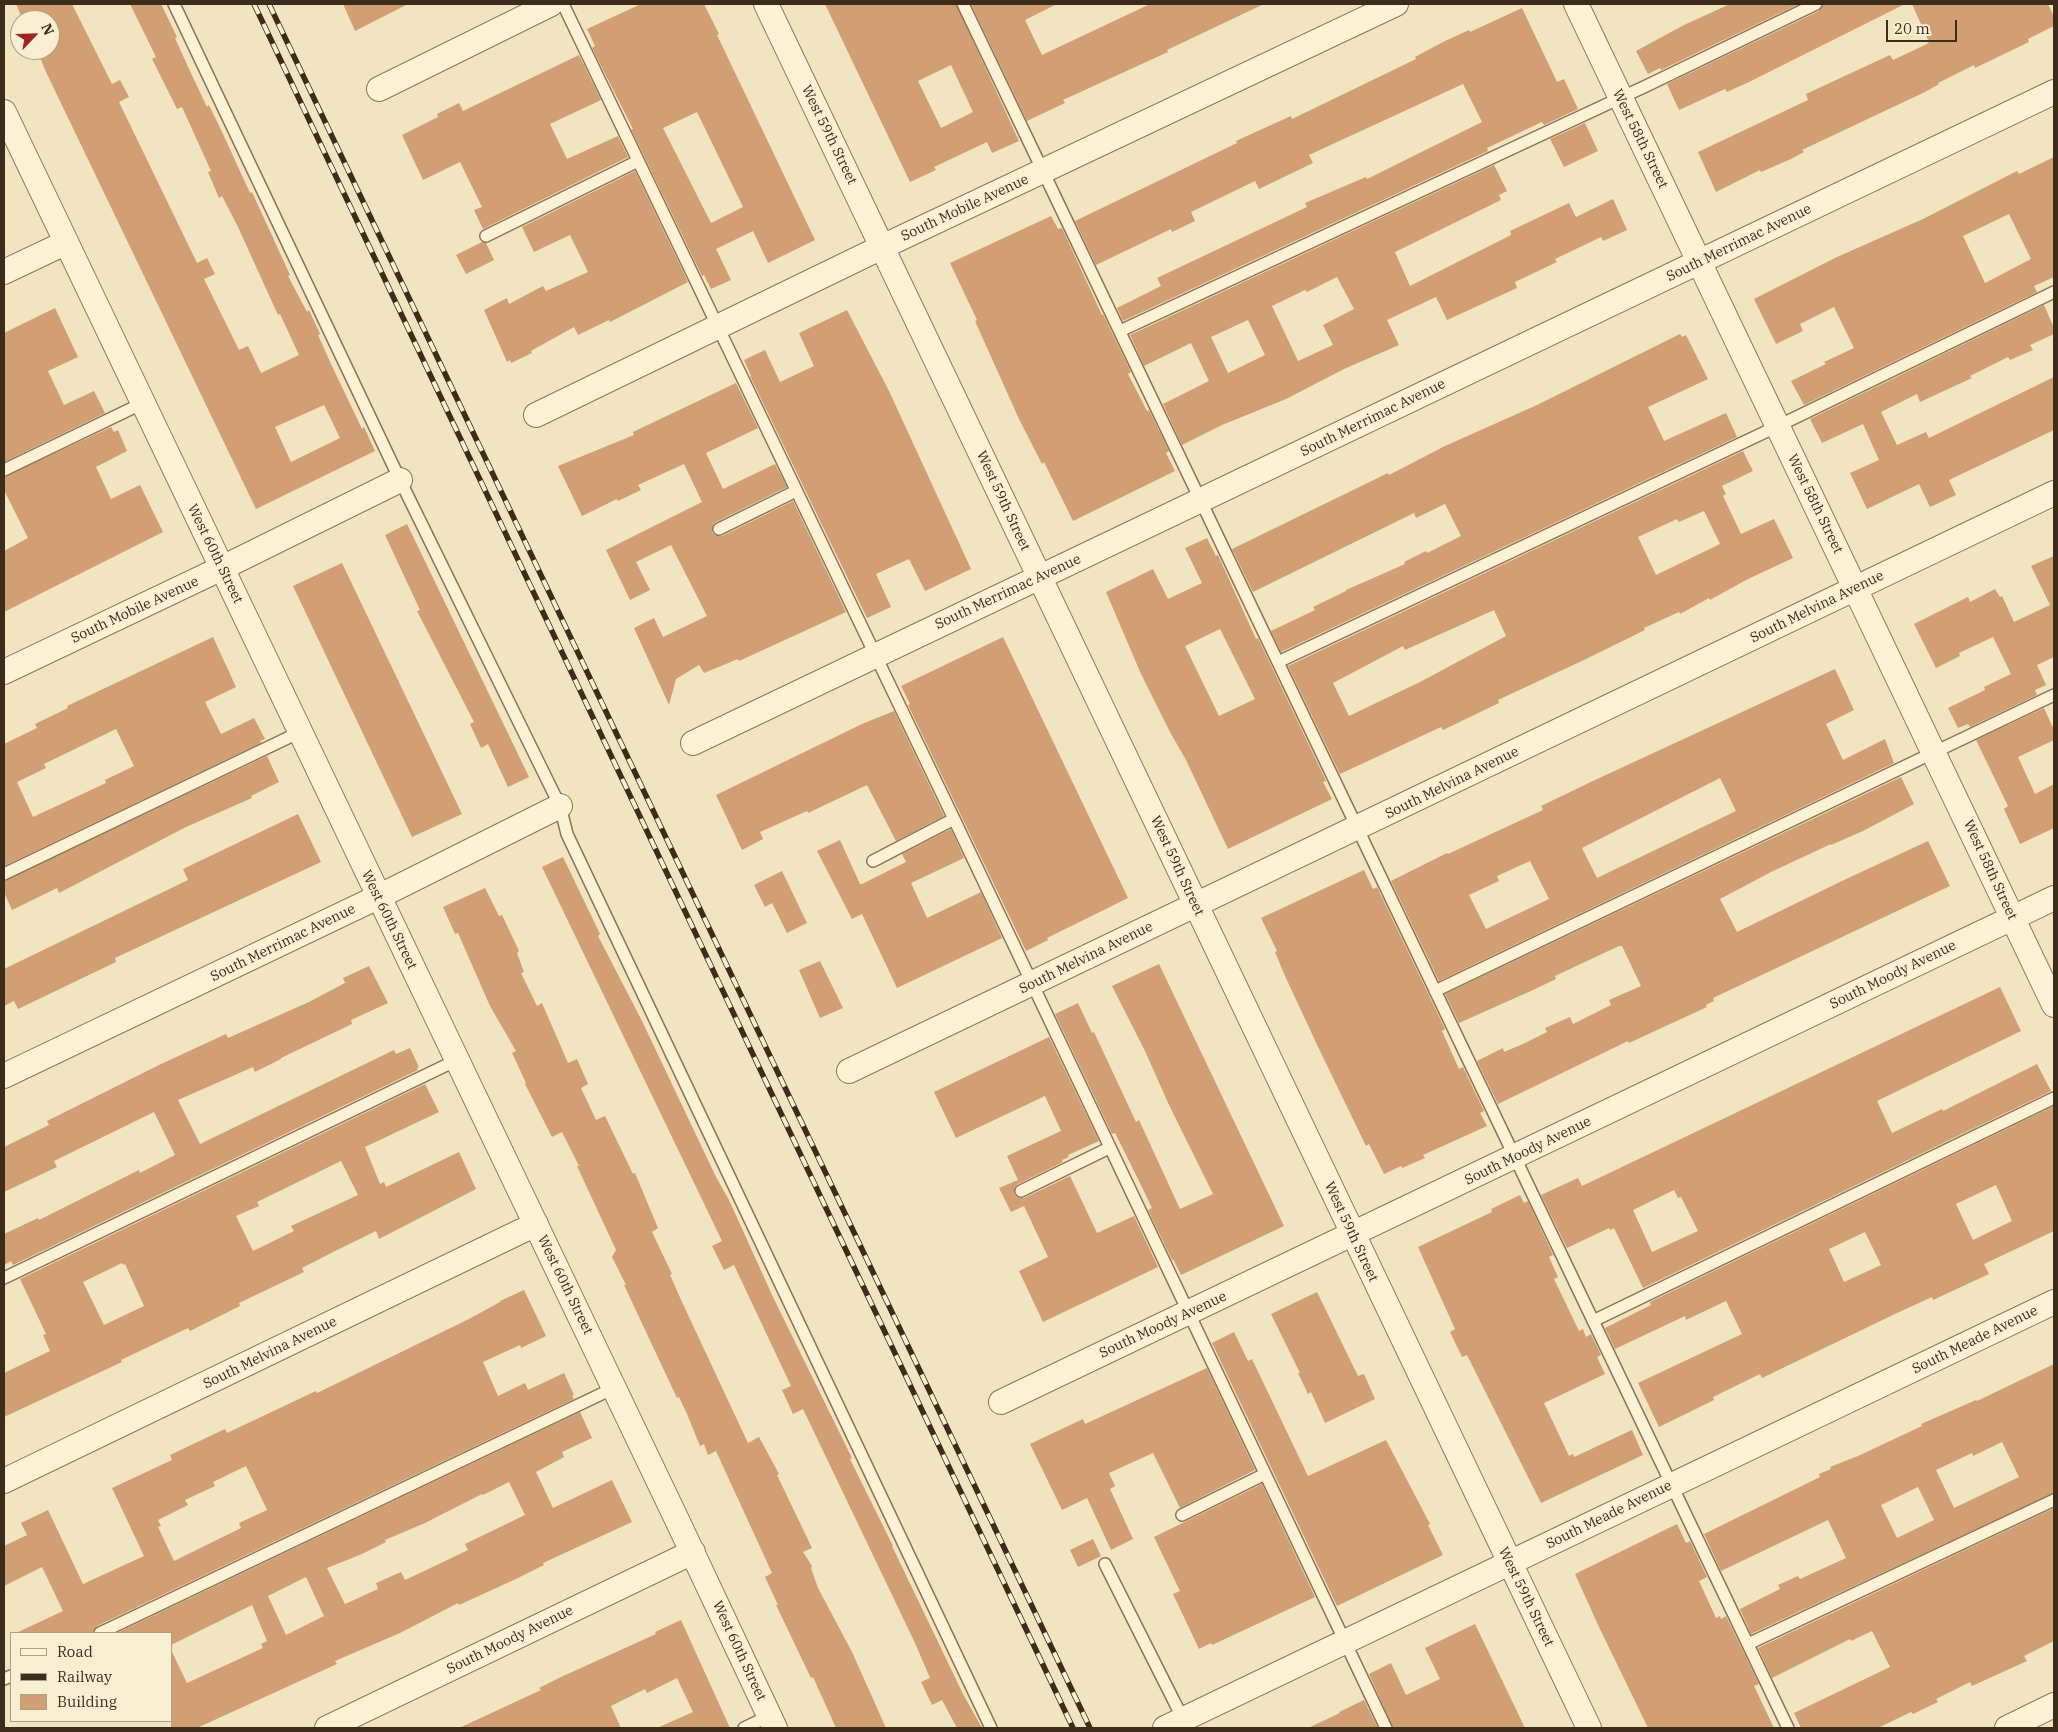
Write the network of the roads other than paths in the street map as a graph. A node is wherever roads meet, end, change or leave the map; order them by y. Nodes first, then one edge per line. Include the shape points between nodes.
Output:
1 (174, 4) edge
2 (551, 4) edge
3 (563, 4) edge
4 (766, 4) edge
5 (1396, 4) edge
6 (1576, 4) edge
7 (1816, 4) edge
8 (967, 5) edge
9 (379, 88) dead end
10 (2054, 92) edge
11 (1620, 97) junction
12 (4, 112) edge
13 (638, 161) junction
14 (1043, 171) junction
15 (486, 236) dead end
16 (65, 243) junction
17 (882, 247) junction
18 (1700, 262) junction
19 (4, 272) edge
20 (2054, 292) edge
21 (718, 327) junction
22 (1120, 331) junction
23 (143, 403) junction
24 (536, 415) dead end
25 (1778, 426) junction
26 (4, 470) edge
27 (400, 480) junction
28 (796, 491) junction
29 (2054, 494) edge
30 (1201, 500) junction
31 (719, 529) dead end
32 (222, 568) junction
33 (1039, 577) junction
34 (1856, 588) junction
35 (875, 654) junction
36 (1278, 662) junction
37 (4, 672) edge
38 (2054, 695) edge
39 (300, 732) junction
40 (692, 743) dead end
41 (1934, 753) junction
42 (560, 806) junction
43 (954, 820) junction
44 (1358, 828) junction
45 (873, 861) dead end
46 (4, 874) edge
47 (378, 897) junction
48 (2054, 898) edge
49 (1196, 905) junction
50 (2013, 918) junction
51 (1032, 984) junction
52 (1435, 991) junction
53 (2054, 1005) edge
54 (457, 1060) junction
55 (849, 1071) dead end
56 (4, 1076) edge
57 (2054, 1098) edge
58 (1109, 1148) junction
59 (1515, 1157) junction
60 (1021, 1191) dead end
61 (536, 1224) junction
62 (1353, 1235) junction
63 (4, 1278) edge
64 (2054, 1302) edge
65 (1188, 1313) junction
66 (1593, 1321) junction
67 (614, 1388) junction
68 (1002, 1402) dead end
69 (1265, 1474) junction
70 (4, 1482) edge
71 (1672, 1485) junction
72 (2054, 1500) edge
73 (1182, 1515) dead end
74 (693, 1552) junction
75 (1509, 1563) junction
76 (1105, 1564) dead end
77 (102, 1632) edge
78 (1344, 1642) junction
79 (1748, 1644) junction
80 (2054, 1706) edge
81 (772, 1722) edge
82 (1174, 1724) edge
83 (327, 1728) edge
84 (744, 1728) edge
85 (991, 1728) edge
86 (1386, 1728) edge
87 (1589, 1728) edge
88 (1788, 1728) edge
89 (2007, 1728) edge

1 - 27 lane
2 - 9 street
3 - 13 lane
4 - 17 street, West 59th Street
5 - 14 street, South Mobile Avenue
6 - 11 street, West 58th Street
7 - 11 lane
8 - 14 lane
10 - 18 street, South Merrimac Avenue
11 - 18 street, West 58th Street
11 - 22 lane
12 - 16 street, West 60th Street
13 - 15 lane
13 - 21 lane
14 - 17 street, South Mobile Avenue
14 - 22 lane
16 - 19 street
16 - 23 street, West 60th Street
17 - 21 street, South Mobile Avenue
17 - 33 street, West 59th Street
18 - 25 street, West 58th Street
18 - 30 street, South Merrimac Avenue
20 - 25 lane
21 - 24 street, South Mobile Avenue
21 - 28 lane
22 - 30 lane
23 - 26 lane
23 - 32 street, West 60th Street
25 - 34 street, West 58th Street
25 - 36 lane
27 - 32 street, South Mobile Avenue
27 - 42 lane
28 - 31 lane
28 - 35 lane
29 - 34 street, South Melvina Avenue
30 - 33 street, South Merrimac Avenue
30 - 36 lane
32 - 37 street, South Mobile Avenue
32 - 39 street, West 60th Street
33 - 35 street, South Merrimac Avenue
33 - 49 street, West 59th Street
34 - 41 street, West 58th Street
34 - 44 street, South Melvina Avenue
35 - 40 street, South Merrimac Avenue
35 - 43 lane
36 - 44 lane
38 - 41 lane
39 - 46 lane
39 - 47 street, West 60th Street
41 - 50 street, West 58th Street
41 - 52 lane
42 - 47 street, South Merrimac Avenue
42 - 85 lane via 567,834
43 - 45 lane
43 - 51 lane
44 - 49 street, South Melvina Avenue
44 - 52 lane
47 - 54 street, West 60th Street
47 - 56 street, South Merrimac Avenue
48 - 50 street, South Moody Avenue
49 - 51 street, South Melvina Avenue
49 - 62 street, West 59th Street
50 - 53 street, West 58th Street
50 - 59 street, South Moody Avenue
51 - 55 street, South Melvina Avenue
51 - 58 lane
52 - 59 lane
54 - 61 street, West 60th Street
54 - 63 lane
57 - 66 lane
58 - 60 lane
58 - 65 lane
59 - 62 street, South Moody Avenue
59 - 66 lane
61 - 67 street, West 60th Street
61 - 70 street, South Melvina Avenue
62 - 65 street, South Moody Avenue
62 - 75 street, West 59th Street
64 - 71 street, South Meade Avenue
65 - 68 street, South Moody Avenue
65 - 69 lane
66 - 71 lane
67 - 74 street, West 60th Street
67 - 77 lane
69 - 73 lane
69 - 78 lane
71 - 75 street, South Meade Avenue
71 - 79 lane
72 - 79 lane
74 - 81 street, West 60th Street
74 - 83 street, South Moody Avenue
75 - 78 street, South Meade Avenue
75 - 87 street, West 59th Street
76 - 82 lane
78 - 82 street, South Meade Avenue
78 - 86 lane
79 - 88 lane
80 - 89 street
81 - 84 lane

